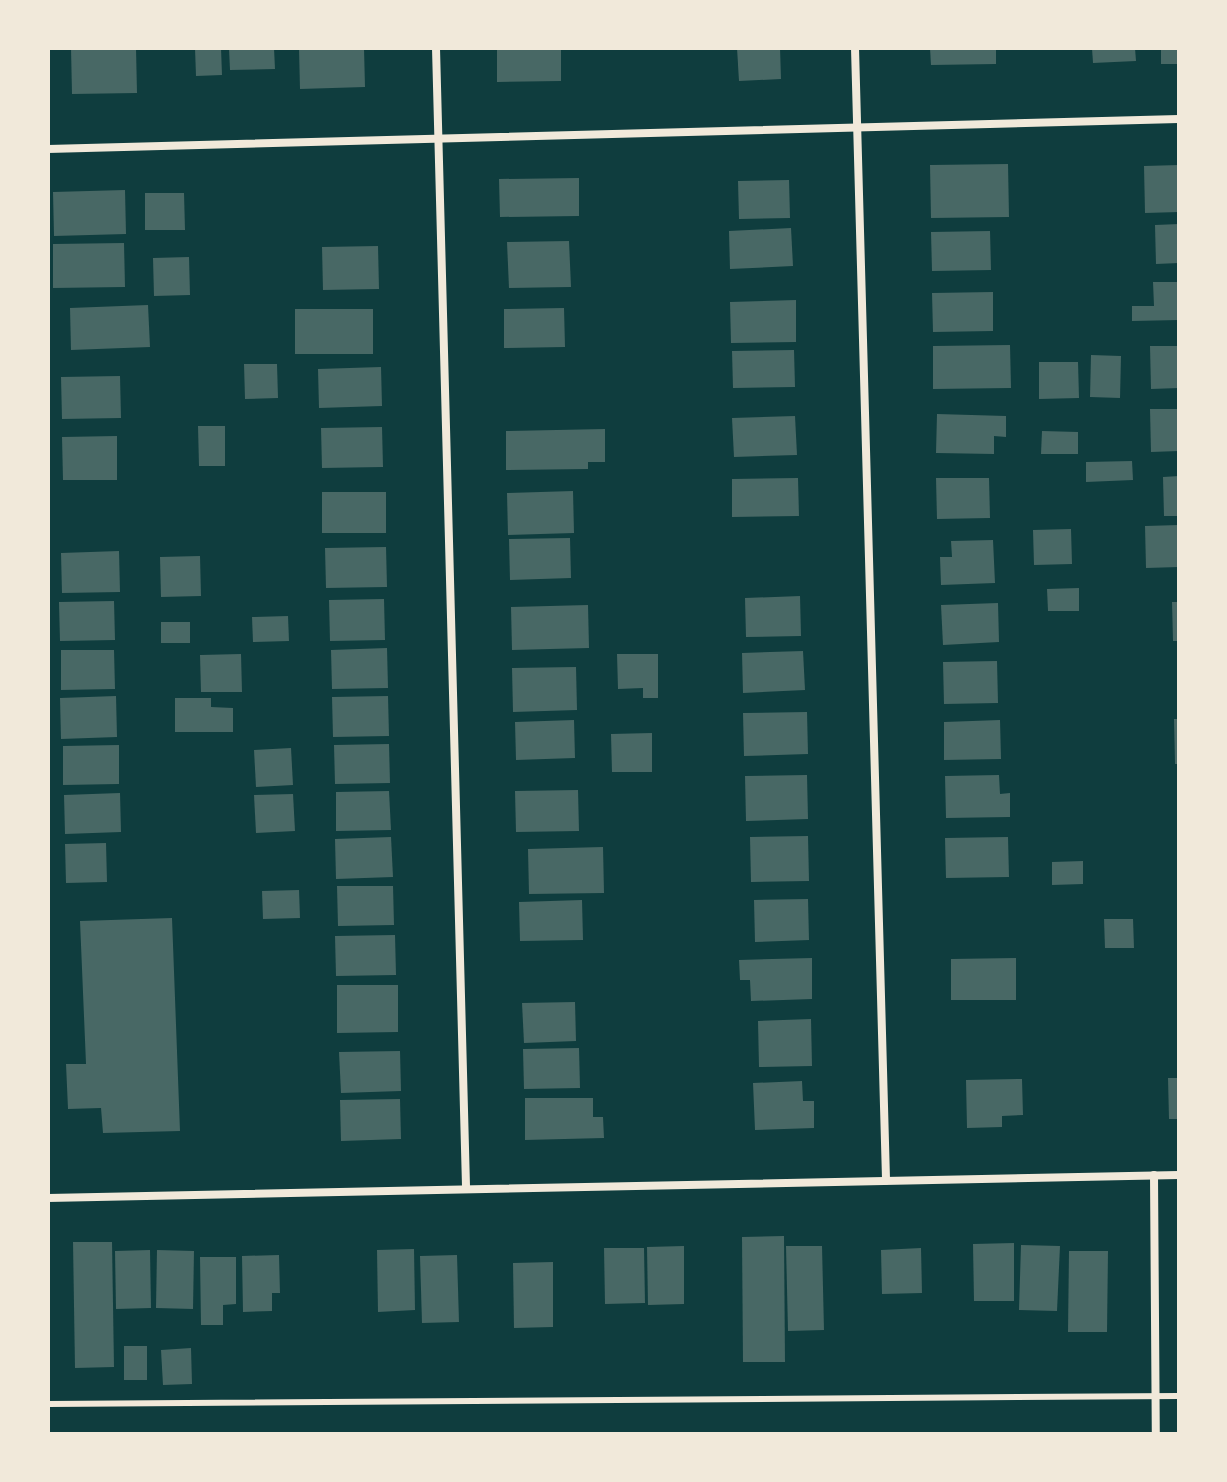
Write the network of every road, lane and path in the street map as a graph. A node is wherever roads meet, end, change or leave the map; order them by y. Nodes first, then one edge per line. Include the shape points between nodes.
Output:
1 (436, 48) edge
2 (855, 48) edge
3 (1179, 119) edge
4 (857, 126) junction
5 (439, 137) junction
6 (48, 149) edge
7 (1154, 1175) junction
8 (1179, 1175) edge
9 (886, 1181) junction
10 (466, 1188) junction
11 (48, 1198) edge
12 (1156, 1396) junction
13 (1179, 1396) edge
14 (48, 1404) edge
15 (1156, 1434) edge

1 - 5 street
2 - 4 street
3 - 4 street
4 - 5 street
4 - 9 street
5 - 6 street
5 - 10 street
7 - 8 street
7 - 9 street
7 - 12 street
9 - 10 street
10 - 11 street
12 - 13 lane
12 - 14 lane
12 - 15 street

